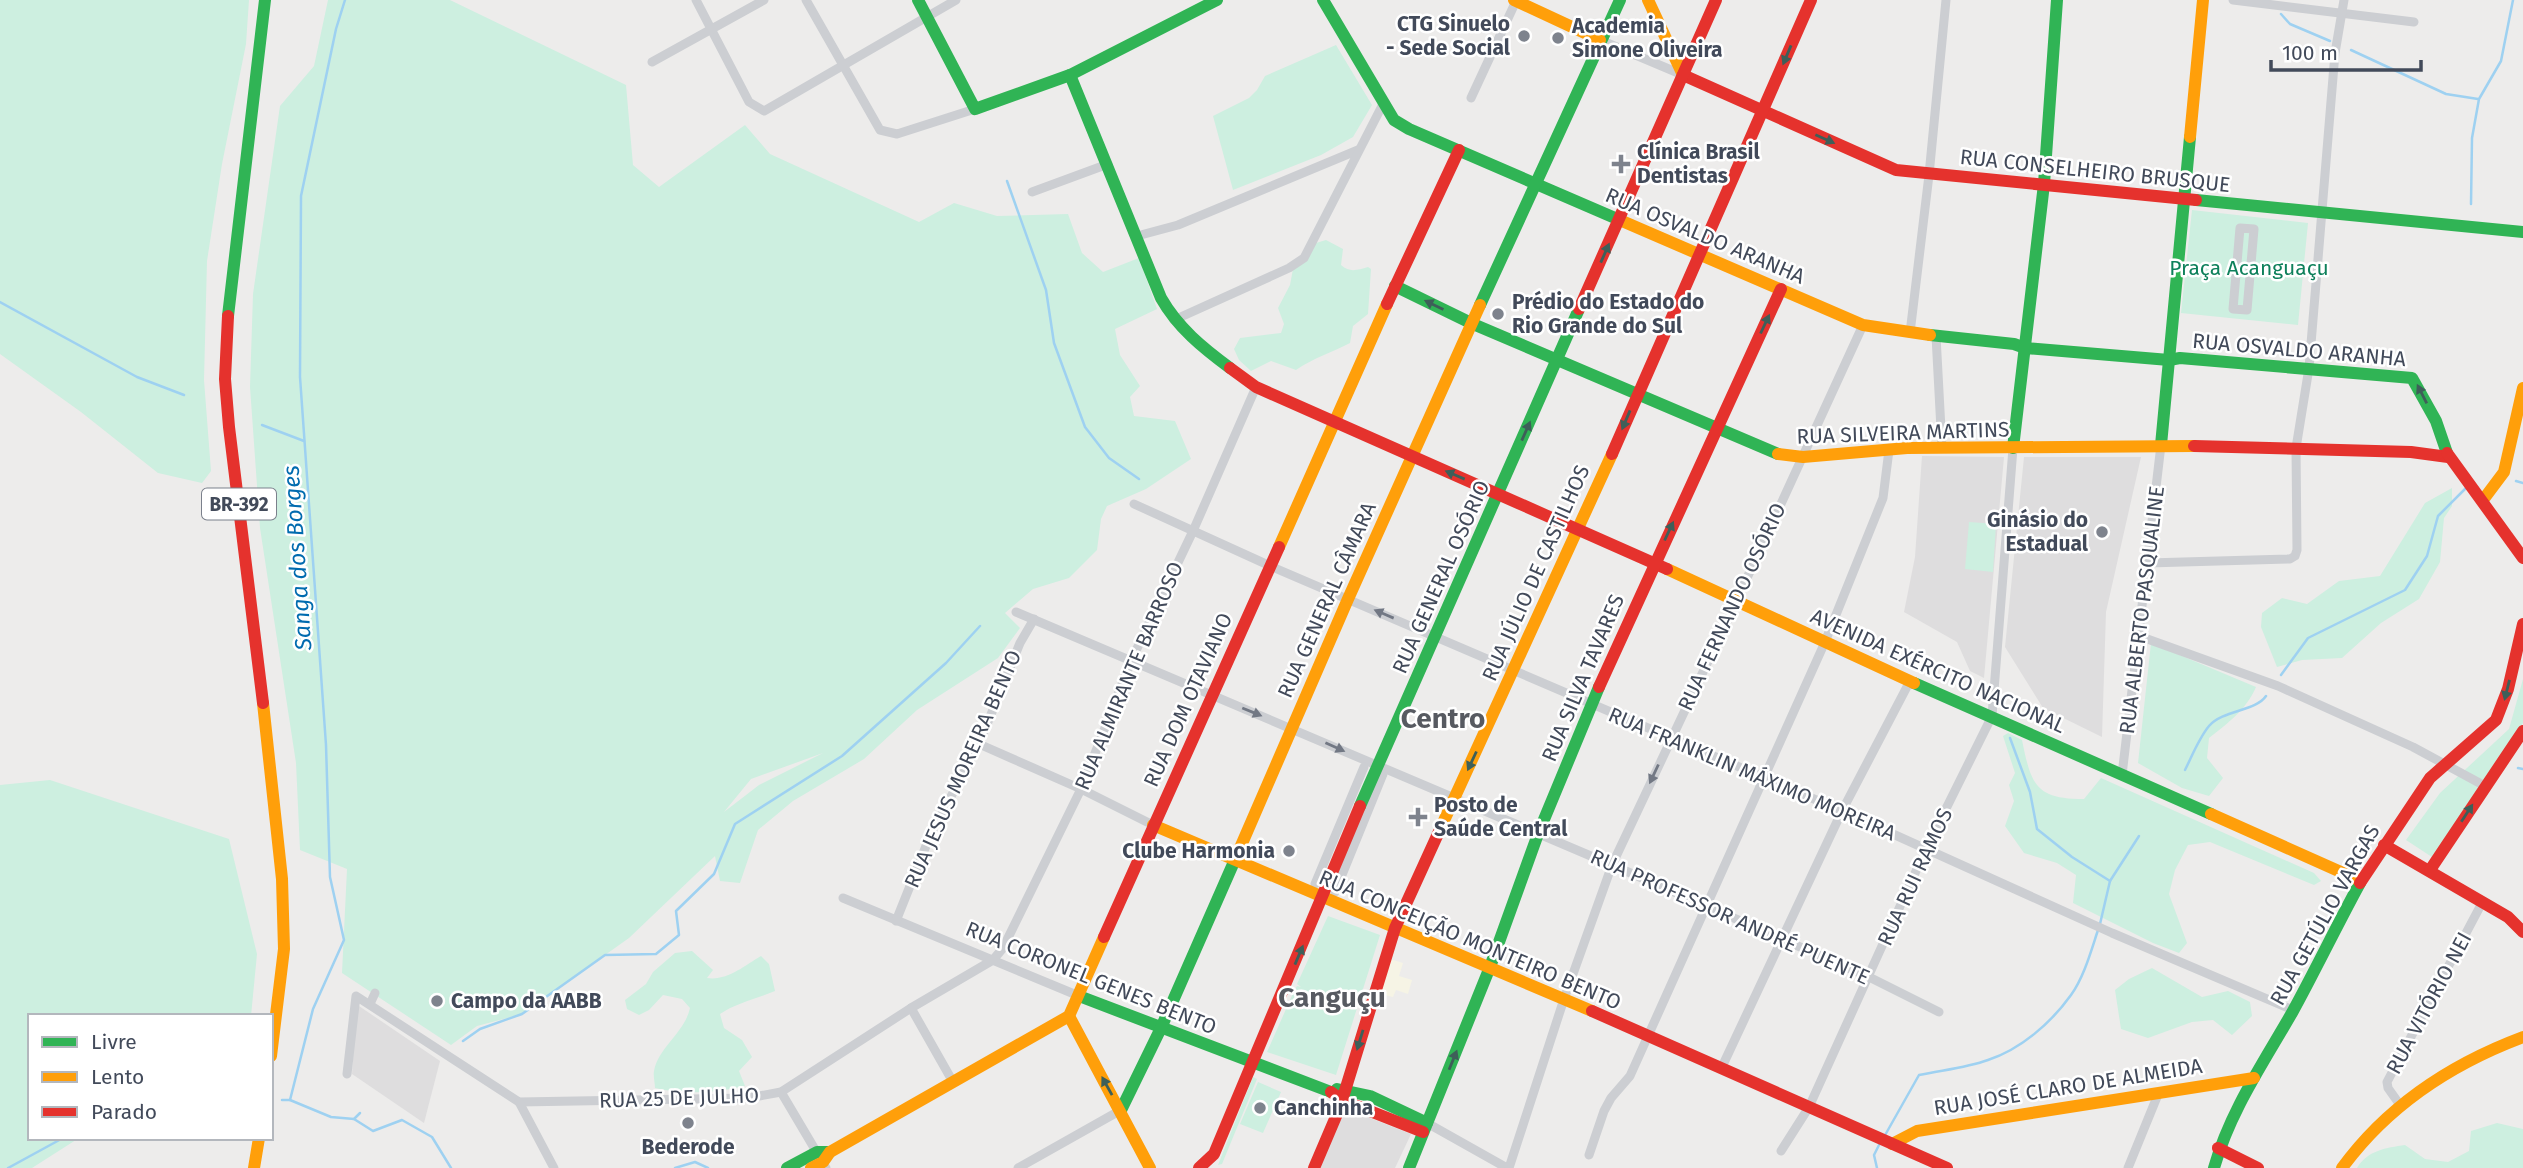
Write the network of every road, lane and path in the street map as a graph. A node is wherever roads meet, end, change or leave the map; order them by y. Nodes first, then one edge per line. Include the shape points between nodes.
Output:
1 (265, 0) edge
2 (696, 0) edge
3 (764, 0) edge
4 (806, 0) edge
5 (918, 0) edge
6 (956, 0) edge
7 (1217, 0) edge
8 (1323, 0) edge
9 (1620, 0) edge
10 (1648, 0) edge
11 (1716, 0) edge
12 (1811, 0) edge
13 (1946, 0) edge
14 (2057, 0) edge
15 (2203, 0) edge
16 (2233, 0) edge
17 (2344, 0) edge
18 (1515, 1) edge
19 (2343, 14) junction
20 (928, 18) junction
21 (2414, 22) dead end
22 (712, 29) junction
23 (1600, 40) junction
24 (652, 62) dead end
25 (844, 66) junction
26 (1070, 75) junction
27 (1683, 75) junction
28 (1471, 99) dead end
29 (1383, 104) junction
30 (975, 109) junction
31 (1763, 111) junction
32 (1358, 150) junction
33 (1459, 150) junction
34 (1108, 164) junction
35 (1929, 174) junction
36 (2044, 184) junction
37 (1536, 185) junction
38 (1032, 192) dead end
39 (2184, 198) junction
40 (2322, 214) junction
41 (1619, 221) junction
42 (2523, 232) edge
43 (1138, 236) junction
44 (2238, 254) junction
45 (1700, 255) junction
46 (2251, 255) junction
47 (2237, 270) junction
48 (2250, 271) junction
49 (1395, 286) junction
50 (1781, 289) junction
51 (1174, 320) junction
52 (1473, 324) junction
53 (1863, 325) junction
54 (1910, 333) junction
55 (1936, 337) junction
56 (2021, 344) junction
57 (2173, 356) junction
58 (1558, 360) junction
59 (2309, 368) junction
60 (1256, 387) junction
61 (2523, 388) edge
62 (1636, 395) junction
63 (1335, 422) junction
64 (1717, 430) junction
65 (2519, 431) edge
66 (2161, 445) junction
67 (1942, 448) junction
68 (2013, 448) junction
69 (2296, 448) junction
70 (1889, 450) junction
71 (1412, 456) junction
72 (1803, 457) junction
73 (2448, 457) junction
74 (1499, 494) junction
75 (2483, 500) junction
76 (1134, 504) dead end
77 (1578, 530) junction
78 (1193, 531) junction
79 (2523, 558) edge
80 (1654, 563) junction
81 (2148, 564) junction
82 (1270, 566) junction
83 (1348, 599) junction
84 (1736, 602) junction
85 (1016, 612) dead end
86 (1034, 619) junction
87 (2523, 624) edge
88 (1435, 636) junction
89 (2139, 636) junction
90 (1825, 642) junction
91 (1132, 659) junction
92 (1515, 669) junction
93 (1910, 681) junction
94 (1211, 696) junction
95 (1591, 705) junction
96 (1992, 716) junction
97 (1292, 729) junction
98 (2523, 731) edge
99 (1670, 739) junction
100 (979, 744) junction
101 (2443, 765) junction
102 (1375, 769) junction
103 (2122, 775) junction
104 (1764, 779) junction
105 (2485, 786) junction
106 (1081, 789) junction
107 (1455, 799) junction
108 (1842, 811) junction
109 (1153, 825) junction
110 (1538, 834) junction
111 (2384, 845) junction
112 (1926, 849) junction
113 (1235, 861) junction
114 (1612, 865) junction
115 (2430, 870) junction
116 (2361, 881) junction
117 (1314, 884) dead end
118 (1335, 892) dead end
119 (843, 898) dead end
120 (1323, 899) junction
121 (2483, 901) junction
122 (1704, 906) junction
123 (896, 921) junction
124 (1395, 928) junction
125 (2523, 932) edge
126 (1781, 939) junction
127 (993, 960) junction
128 (1490, 967) junction
129 (1869, 977) junction
130 (375, 993) dead end
131 (1080, 996) junction
132 (1564, 999) junction
133 (370, 1004) junction
134 (911, 1008) junction
135 (2293, 1010) junction
136 (1939, 1012) dead end
137 (1069, 1016) junction
138 (1161, 1028) junction
139 (1648, 1036) junction
140 (2523, 1037) edge
141 (273, 1040) edge
142 (1252, 1062) junction
143 (1721, 1069) junction
144 (347, 1074) dead end
145 (2254, 1078) junction
146 (953, 1082) junction
147 (781, 1092) junction
148 (2159, 1092) junction
149 (1343, 1094) junction
150 (519, 1102) junction
151 (1384, 1102) junction
152 (2400, 1105) junction
153 (1809, 1107) junction
154 (1121, 1110) junction
155 (1379, 1115) junction
156 (1425, 1128) junction
157 (259, 1140) edge
158 (1890, 1143) junction
159 (2218, 1149) junction
160 (1781, 1151) dead end
161 (1589, 1155) dead end
162 (821, 1160) edge
163 (254, 1168) edge
164 (554, 1168) edge
165 (787, 1168) edge
166 (1018, 1168) edge
167 (1150, 1168) edge
168 (1199, 1168) edge
169 (1314, 1168) edge
170 (1409, 1168) edge
171 (1508, 1168) edge
172 (1947, 1168) edge
173 (2128, 1168) edge
174 (2214, 1168) edge
175 (2258, 1168) edge
176 (2342, 1168) edge

1 - 141 main road, BR-392 via 229,306 225,379 278,838 284,949
2 - 22 street
3 - 22 street
4 - 25 street
5 - 20 main road
6 - 20 street
7 - 26 main road
8 - 29 main road
9 - 23 main road, RUA GENERAL CÂMARA
10 - 27 main road
11 - 27 main road, RUA GENERAL OSÓRIO
12 -> 31 main road, RUA JÚLIO DE CASTILHOS
13 - 35 street
14 - 36 main road
15 - 39 main road
16 - 19 street
17 - 19 street
18 - 23 main road
18 - 28 street
19 - 21 street
19 - 40 street via 2335,52
20 - 25 street
20 - 30 main road
22 - 24 street
22 - 25 street via 756,109 764,111
23 - 27 street
23 - 37 main road, RUA GENERAL CÂMARA
25 - 30 street via 880,130 897,134
26 - 30 main road
26 - 34 main road, AVENIDA EXÉRCITO NACIONAL
27 - 31 main road, RUA CONSELHEIRO BRUSQUE
27 - 41 main road, RUA GENERAL OSÓRIO
29 - 32 street
29 - 33 main road, RUA OSVALDO ARANHA via 1394,120
31 -> 35 main road, RUA CONSELHEIRO BRUSQUE via 1896,170
31 - 45 main road, RUA JÚLIO DE CASTILHOS
32 - 43 street via 1178,225
32 - 51 street via 1304,258
33 - 37 main road, RUA OSVALDO ARANHA
33 - 49 main road, RUA DOM OTAVIANO
34 - 38 street
34 - 43 main road, AVENIDA EXÉRCITO NACIONAL
35 - 36 main road, RUA CONSELHEIRO BRUSQUE
35 - 54 street
36 - 39 main road, RUA CONSELHEIRO BRUSQUE
36 - 56 main road
37 - 41 main road, RUA OSVALDO ARANHA
37 - 52 main road, RUA GENERAL CÂMARA
39 - 40 main road, RUA CONSELHEIRO BRUSQUE
39 - 57 main road
40 - 42 main road, RUA CONSELHEIRO BRUSQUE
40 - 59 street
41 - 45 main road, RUA OSVALDO ARANHA
58 -> 41 main road, RUA GENERAL OSÓRIO
43 - 51 main road, AVENIDA EXÉRCITO NACIONAL via 1161,299
44 - 46 street
44 - 46 street via 2240,228 2254,229
44 - 47 street
45 - 50 main road, RUA OSVALDO ARANHA
45 - 62 main road, RUA JÚLIO DE CASTILHOS
46 - 48 street
47 - 48 street
47 - 48 street via 2233,309 2247,310
52 -> 49 main road, RUA SILVEIRA MARTINS
49 - 63 main road, RUA DOM OTAVIANO
50 - 53 main road, RUA OSVALDO ARANHA
64 -> 50 main road, RUA SILVA TAVARES
51 - 60 main road, AVENIDA EXÉRCITO NACIONAL
52 - 58 main road, RUA SILVEIRA MARTINS
52 - 71 main road, RUA GENERAL CÂMARA
53 - 54 main road, RUA OSVALDO ARANHA
53 - 72 street, RUA FERNANDO OSÓRIO
54 - 55 main road, RUA OSVALDO ARANHA
55 - 56 main road, RUA OSVALDO ARANHA
55 - 67 street
56 - 57 main road, RUA OSVALDO ARANHA
56 - 68 main road
57 - 59 main road, RUA OSVALDO ARANHA
57 - 66 main road
58 - 62 main road, RUA SILVEIRA MARTINS
74 -> 58 main road, RUA GENERAL OSÓRIO
59 - 69 street
73 -> 59 main road, RUA OSVALDO ARANHA via 2436,421 2412,378
60 - 63 main road, AVENIDA EXÉRCITO NACIONAL
60 - 78 street, RUA ALMIRANTE BARROSO
61 - 65 main road
62 - 64 main road, RUA SILVEIRA MARTINS
62 -> 77 main road, RUA JÚLIO DE CASTILHOS
63 - 71 main road, AVENIDA EXÉRCITO NACIONAL
63 - 82 main road, RUA DOM OTAVIANO
64 - 72 main road, RUA SILVEIRA MARTINS via 1776,454
80 -> 64 main road, RUA SILVA TAVARES
65 - 75 main road via 2504,472
66 - 68 main road, RUA SILVEIRA MARTINS
66 - 69 main road, RUA SILVEIRA MARTINS
66 - 81 street, RUA ALBERTO PASQUALINE
67 - 68 main road, RUA SILVEIRA MARTINS
67 - 70 main road, RUA SILVEIRA MARTINS
68 - 96 street
69 - 73 main road, RUA SILVEIRA MARTINS
69 - 81 street via 2295,556
70 - 72 main road, RUA SILVEIRA MARTINS
70 - 90 street via 1883,498
74 -> 71 main road, AVENIDA EXÉRCITO NACIONAL
71 - 83 main road, RUA GENERAL CÂMARA
72 - 84 street, RUA FERNANDO OSÓRIO
73 - 75 main road
74 - 77 main road, AVENIDA EXÉRCITO NACIONAL
74 - 88 main road, RUA GENERAL OSÓRIO
75 - 79 main road
76 - 78 street, RUA FRANKLIN MÁXIMO MOREIRA
77 - 80 main road, AVENIDA EXÉRCITO NACIONAL
77 - 92 main road, RUA JÚLIO DE CASTILHOS
78 - 82 street, RUA FRANKLIN MÁXIMO MOREIRA
78 - 91 street, RUA ALMIRANTE BARROSO
80 - 84 main road, AVENIDA EXÉRCITO NACIONAL
80 - 95 main road, RUA SILVA TAVARES
81 - 89 street, RUA ALBERTO PASQUALINE
82 - 83 street, RUA FRANKLIN MÁXIMO MOREIRA
82 - 94 main road, RUA DOM OTAVIANO
88 -> 83 street, RUA FRANKLIN MÁXIMO MOREIRA
83 - 97 main road, RUA GENERAL CÂMARA
84 - 90 main road, AVENIDA EXÉRCITO NACIONAL
84 - 99 street, RUA FERNANDO OSÓRIO
85 - 86 street, RUA PROFESSOR ANDRÉ PUENTE
86 - 91 street, RUA PROFESSOR ANDRÉ PUENTE
86 - 100 street, RUA JESUS MOREIRA BENTO
87 -> 101 main road, RUA GETÚLIO VARGAS via 2497,719
88 - 92 street, RUA FRANKLIN MÁXIMO MOREIRA
88 - 102 main road, RUA GENERAL OSÓRIO
89 - 101 street via 2278,686
89 - 103 street, RUA ALBERTO PASQUALINE
90 - 93 main road, AVENIDA EXÉRCITO NACIONAL
90 - 104 street
91 - 94 street, RUA PROFESSOR ANDRÉ PUENTE
91 - 106 street, RUA ALMIRANTE BARROSO
92 - 95 street, RUA FRANKLIN MÁXIMO MOREIRA
92 -> 107 main road, RUA JÚLIO DE CASTILHOS
93 - 96 main road, AVENIDA EXÉRCITO NACIONAL
93 - 108 street
94 -> 97 street, RUA PROFESSOR ANDRÉ PUENTE
94 - 109 main road, RUA DOM OTAVIANO
95 - 99 street, RUA FRANKLIN MÁXIMO MOREIRA
95 - 110 main road, RUA SILVA TAVARES
96 - 103 main road, AVENIDA EXÉRCITO NACIONAL
96 - 112 street, RUA RUI RAMOS
97 -> 102 street, RUA PROFESSOR ANDRÉ PUENTE
97 - 113 main road, RUA GENERAL CÂMARA
98 - 105 main road
99 - 104 street, RUA FRANKLIN MÁXIMO MOREIRA
99 -> 114 street, RUA FERNANDO OSÓRIO
100 - 106 street, RUA CONCEIÇÃO MONTEIRO BENTO
100 - 123 street, RUA JESUS MOREIRA BENTO via 930,835
101 - 105 street
101 - 111 main road, RUA GETÚLIO VARGAS
102 - 107 street, RUA PROFESSOR ANDRÉ PUENTE
102 - 117 street
102 - 118 street
102 - 120 main road, RUA GENERAL OSÓRIO
103 - 116 main road, AVENIDA EXÉRCITO NACIONAL
104 - 108 street, RUA FRANKLIN MÁXIMO MOREIRA
104 - 122 street
115 -> 105 main road
106 - 109 street, RUA CONCEIÇÃO MONTEIRO BENTO
106 - 127 street, RUA ALMIRANTE BARROSO via 1012,931
107 - 110 street, RUA PROFESSOR ANDRÉ PUENTE
107 - 124 main road, RUA JÚLIO DE CASTILHOS
108 - 112 street, RUA FRANKLIN MÁXIMO MOREIRA
108 - 126 street
109 - 113 main road, RUA CONCEIÇÃO MONTEIRO BENTO
109 - 131 main road, RUA DOM OTAVIANO
110 - 114 street, RUA PROFESSOR ANDRÉ PUENTE
110 - 128 main road, RUA SILVA TAVARES
111 - 115 main road
111 - 116 main road, RUA GETÚLIO VARGAS
112 - 129 street, RUA RUI RAMOS
112 - 135 street, RUA FRANKLIN MÁXIMO MOREIRA
113 - 120 main road, RUA CONCEIÇÃO MONTEIRO BENTO
113 - 138 main road, RUA GENERAL CÂMARA
114 - 122 street, RUA PROFESSOR ANDRÉ PUENTE
114 - 132 street, RUA FERNANDO OSÓRIO
115 - 121 main road
116 - 135 main road, RUA GETÚLIO VARGAS
119 - 123 street, RUA CORONEL GENES BENTO
120 - 124 main road, RUA CONCEIÇÃO MONTEIRO BENTO
142 -> 120 main road, RUA GENERAL OSÓRIO
121 - 125 main road
121 - 152 street, RUA VITÓRIO NEI via 2387,1082
122 - 126 street, RUA PROFESSOR ANDRÉ PUENTE
122 - 139 street
123 - 127 street, RUA CORONEL GENES BENTO
124 - 128 main road, RUA CONCEIÇÃO MONTEIRO BENTO
124 -> 149 main road, RUA JÚLIO DE CASTILHOS
126 - 129 street, RUA PROFESSOR ANDRÉ PUENTE
126 - 143 street
127 - 131 street, RUA CORONEL GENES BENTO
127 - 134 street, RUA 25 DE JULHO
128 - 132 main road, RUA CONCEIÇÃO MONTEIRO BENTO
156 -> 128 main road, RUA SILVA TAVARES
129 - 136 street, RUA PROFESSOR ANDRÉ PUENTE
129 - 153 street, RUA RUI RAMOS
130 - 133 street
131 - 137 main road, RUA DOM OTAVIANO
131 - 138 main road, RUA CORONEL GENES BENTO
132 - 139 main road, RUA CONCEIÇÃO MONTEIRO BENTO
132 - 171 street, RUA FERNANDO OSÓRIO
133 - 144 street via 355,998
133 - 150 street
134 - 146 street
134 - 147 street, RUA 25 DE JULHO
135 - 145 main road, RUA GETÚLIO VARGAS
137 - 146 main road
154 -> 137 main road
138 - 142 main road, RUA CORONEL GENES BENTO
138 - 154 main road, RUA GENERAL CÂMARA
139 - 143 main road, RUA CONCEIÇÃO MONTEIRO BENTO
139 - 161 street via 1630,1076 1604,1111
140 - 152 main road via 2458,1067
142 - 149 main road, RUA CORONEL GENES BENTO
142 - 168 main road, RUA GENERAL OSÓRIO via 1214,1154
143 - 153 main road, RUA CONCEIÇÃO MONTEIRO BENTO
145 - 148 main road, RUA JOSÉ CLARO DE ALMEIDA
145 - 159 main road, RUA GETÚLIO VARGAS
146 - 162 main road
147 - 150 street, RUA 25 DE JULHO via 748,1098
147 - 162 street
148 - 158 main road, RUA JOSÉ CLARO DE ALMEIDA via 1917,1131
148 - 173 street
149 - 151 main road, RUA CORONEL GENES BENTO
149 - 155 main road, RUA CORONEL GENES BENTO
149 - 169 main road, RUA JÚLIO DE CASTILHOS
150 - 164 street
151 - 155 main road
151 - 156 main road, RUA CORONEL GENES BENTO
152 - 176 main road via 2360,1142
153 - 158 main road, RUA CONCEIÇÃO MONTEIRO BENTO
153 - 160 street, RUA RUI RAMOS
154 - 166 street
154 - 167 main road
155 - 156 main road, RUA CORONEL GENES BENTO
156 - 170 main road, RUA SILVA TAVARES
156 - 171 street, RUA CORONEL GENES BENTO
157 - 163 main road
158 - 172 main road, RUA CONCEIÇÃO MONTEIRO BENTO
159 - 174 main road, RUA GETÚLIO VARGAS
159 - 175 main road
162 - 165 main road

